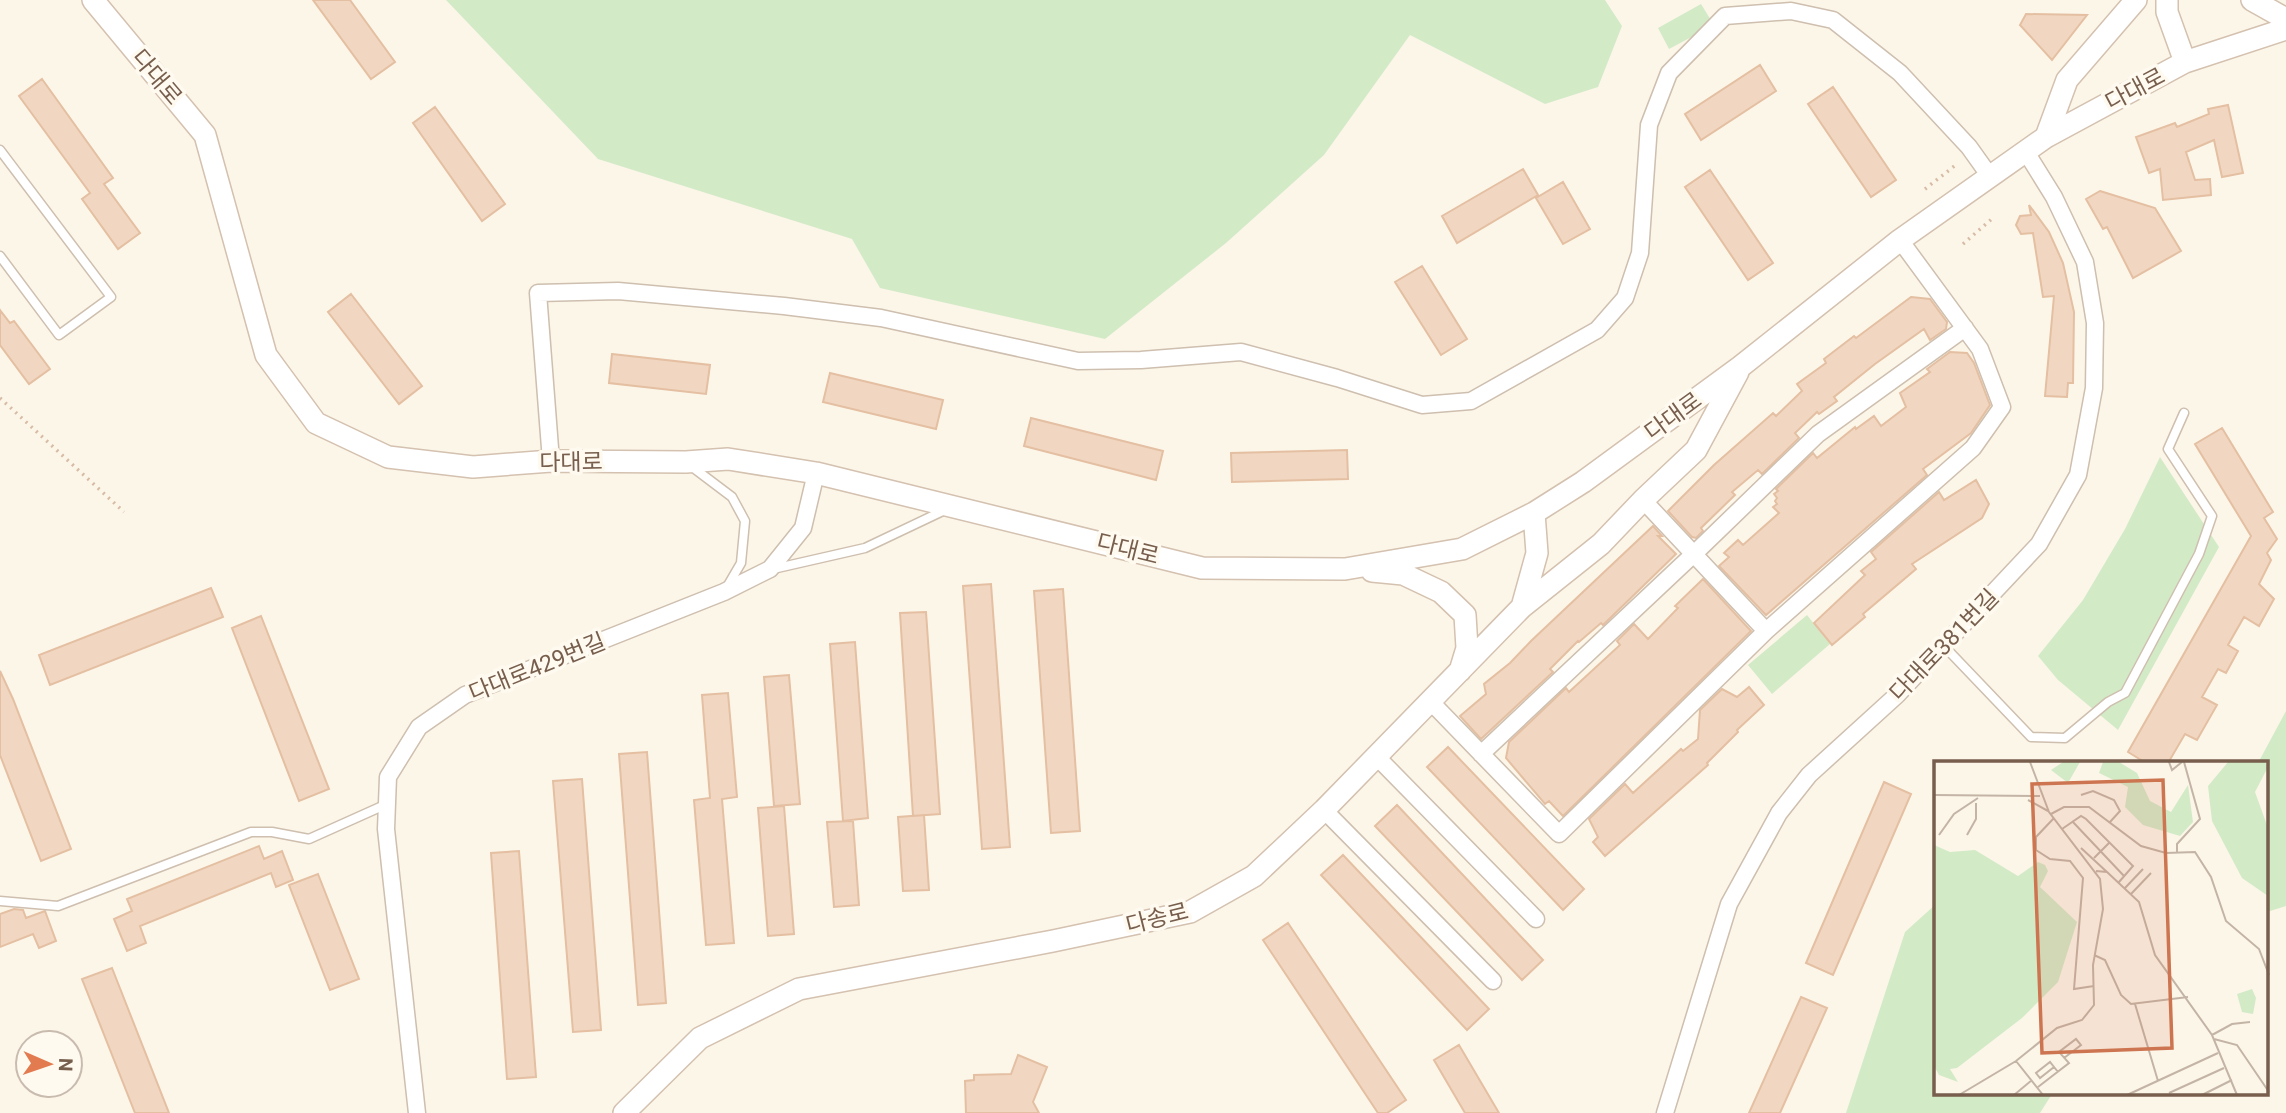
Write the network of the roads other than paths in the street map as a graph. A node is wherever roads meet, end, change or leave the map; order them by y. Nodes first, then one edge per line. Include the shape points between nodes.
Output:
1 (93, 0) edge
2 (2136, 0) edge
3 (2166, 0) edge
4 (2252, 0) edge
5 (2286, 19) edge
6 (2286, 29) edge
7 (2185, 62) junction
8 (2046, 137) junction
9 (0, 150) edge
10 (2026, 152) junction
11 (1989, 175) junction
12 (1900, 240) junction
13 (0, 256) edge
14 (1965, 328) junction
15 (1740, 367) junction
16 (2184, 413) dead end
17 (551, 461) junction
18 (686, 462) junction
19 (816, 473) junction
20 (1643, 500) junction
21 (953, 506) junction
22 (1534, 513) junction
23 (1694, 554) junction
24 (770, 569) junction
25 (1345, 569) junction
26 (724, 592) junction
27 (1522, 607) junction
28 (1766, 631) junction
29 (1944, 646) junction
30 (1459, 672) junction
31 (1431, 702) junction
32 (1481, 754) junction
33 (1376, 756) junction
34 (387, 804) junction
35 (1324, 810) junction
36 (0, 901) edge
37 (1536, 919) dead end
38 (1493, 981) dead end
39 (417, 1113) edge
40 (624, 1113) edge
41 (1665, 1113) edge

1 - 17 main road, 다대로 via 205,135 266,355 316,423 388,457 473,467
2 - 8 main road via 2067,80
3 - 7 main road
4 - 5 main road
6 - 7 main road, 다대로
7 - 8 main road, 다대로
8 - 10 main road, 다대로
9 - 13 lane via 111,297 59,335
10 - 11 main road, 다대로
10 - 29 street, 다대로381번길 via 2085,262 2095,323 2094,388 2078,475 2039,544
11 - 12 main road, 다대로
11 - 17 street via 1900,73 1833,19 1791,11 1725,16 1669,73 1649,125 1640,253 1625,298 1597,330 1471,401 1422,405 1241,352 1078,361 881,318 618,291 538,293
12 - 14 street
12 - 15 main road, 다대로
14 - 23 street via 1818,434
14 - 28 street via 1980,349 2002,407 1973,449
15 - 20 main road via 1696,450
15 - 22 main road, 다대로
16 - 29 lane via 2168,449 2212,516 2199,554 2125,693 2065,738 2031,737
17 - 18 main road, 다대로
18 - 19 main road, 다대로 via 728,460
18 - 26 lane via 732,498 745,521 741,563
19 - 21 main road, 다대로
19 - 24 street, 다대로429번길 via 803,528
20 - 23 street
20 - 27 main road via 1601,544
21 - 24 lane via 865,548
21 - 25 main road, 다대로 via 1202,568
22 - 25 main road, 다대로 via 1462,549
22 - 27 main road, 다송로 via 1537,552
23 - 28 street
23 - 32 street
24 - 26 street, 다대로429번길
25 - 30 main road via 1403,574 1441,592 1465,615 1467,648
26 - 34 street, 다대로429번길 via 464,695 419,727 388,777
27 - 30 main road, 다송로
28 - 32 street via 1559,834
29 - 41 street, 다대로381번길 via 1809,775 1779,813 1729,904
30 - 31 main road, 다송로
31 - 32 street
31 - 33 main road, 다송로
33 - 35 main road, 다송로
33 - 37 street
34 - 36 lane via 309,839 251,832 58,906
34 - 39 street, 다대로429번길
35 - 38 street
35 - 40 main road, 다송로 via 1254,876 1190,912 799,989 700,1038

